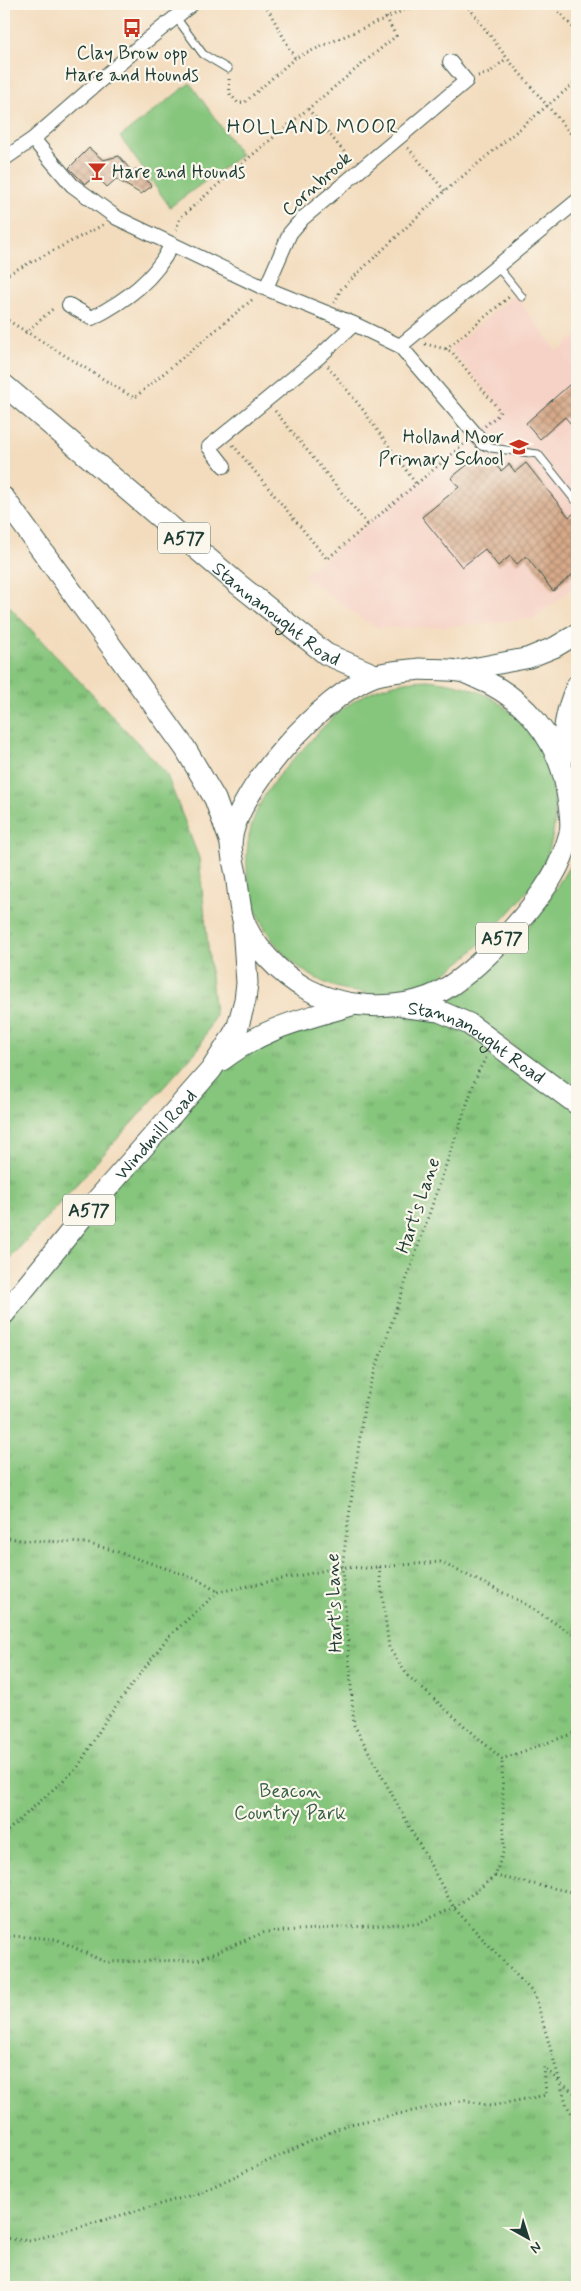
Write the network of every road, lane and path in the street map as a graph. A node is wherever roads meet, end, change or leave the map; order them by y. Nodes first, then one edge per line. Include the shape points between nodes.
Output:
1 (192, 4) edge
2 (265, 4) edge
3 (418, 4) edge
4 (466, 4) edge
5 (552, 4) edge
6 (175, 16) junction
7 (386, 17) junction
8 (577, 32) edge
9 (295, 58) junction
10 (507, 58) junction
11 (450, 62) dead end
12 (228, 69) joint
13 (466, 81) junction
14 (577, 81) edge
15 (547, 106) junction
16 (308, 110) junction
17 (399, 137) junction
18 (33, 140) junction
19 (577, 141) edge
20 (4, 159) edge
21 (359, 169) junction
22 (446, 190) junction
23 (577, 201) edge
24 (117, 218) junction
25 (170, 245) junction
26 (497, 266) junction
27 (4, 276) edge
28 (264, 288) junction
29 (517, 290) junction
30 (522, 297) dead end
31 (69, 305) joint
32 (330, 315) junction
33 (4, 318) edge
34 (354, 324) junction
35 (25, 333) junction
36 (418, 342) dead end
37 (400, 346) junction
38 (446, 349) junction
39 (320, 356) junction
40 (4, 385) edge
41 (266, 400) junction
42 (224, 435) junction
43 (479, 438) junction
44 (224, 466) dead end
45 (416, 484) junction
46 (4, 498) edge
47 (574, 499) dead end
48 (368, 525) junction
49 (577, 634) edge
50 (459, 671) junction
51 (375, 675) junction
52 (577, 685) edge
53 (562, 764) junction
54 (574, 837) edge
55 (231, 843) junction
56 (242, 917) junction
57 (354, 1004) junction
58 (394, 1005) junction
59 (495, 1042) junction
60 (211, 1070) junction
61 (577, 1104) edge
62 (4, 1314) edge
63 (4, 1538) edge
64 (342, 1567) junction
65 (379, 1567) junction
66 (218, 1592) junction
67 (577, 1637) edge
68 (577, 1732) edge
69 (502, 1759) junction
70 (4, 1834) edge
71 (495, 1876) junction
72 (577, 1893) edge
73 (454, 1908) junction
74 (4, 1938) edge
75 (560, 2083) junction
76 (577, 2094) edge
77 (577, 2122) edge
78 (4, 2238) edge
79 (577, 2279) edge
80 (572, 2287) edge

1 - 6 street
2 - 9 path
3 - 7 path
4 - 10 path
5 - 8 path
6 - 12 lane via 204,54
6 - 18 street
7 - 9 path
7 - 16 path via 396,36
9 - 12 path via 244,103 238,103 230,94
10 - 13 path via 489,73
10 - 15 path
11 - 13 street
13 - 17 street, Cornbrook
14 - 15 path
15 - 19 path
15 - 22 path
16 - 21 path
16 - 25 path via 180,218
17 - 21 street, Cornbrook
17 - 22 path
18 - 20 street
18 - 24 street via 72,185
21 - 28 street, Cornbrook via 290,232
22 - 32 path via 340,290
23 - 26 street
24 - 25 street
24 - 27 path
25 - 28 street
25 - 31 street via 154,274 117,305 92,318
26 - 29 lane
26 - 37 street
28 - 32 street
28 - 35 path via 134,398
29 - 30 lane
29 - 38 path
31 - 35 path via 57,305
32 - 34 street
33 - 35 path
34 - 37 street
34 - 39 street
36 - 38 path
37 - 43 street
38 - 43 path via 452,352 500,411
39 - 41 street
39 - 45 path
40 - 51 main road, Stannanought Road / A577 via 238,584 326,654
41 - 42 street
41 - 48 path
42 - 44 street via 209,447
42 - 48 path via 327,559
43 - 45 path
43 - 47 lane via 491,448 538,454
45 - 48 path
46 - 55 main road, A577 via 185,748 215,799
49 - 50 main road via 528,658
50 - 51 main road, A577 via 420,670
50 - 53 main road, A577 via 490,683 511,696 544,732
51 - 55 main road, A577 via 341,694 278,756 254,785 238,816
52 - 53 main road via 563,727
53 - 54 main road, A577
54 - 58 main road, A577 via 535,902 472,970 429,997
55 - 56 main road, A577
56 - 57 main road, A577 via 260,948 280,970 322,998
56 - 60 main road, Windmill Road / A577 via 247,983 243,1013
57 - 58 main road, A577
57 - 60 main road, Windmill Road / A577 via 274,1028 257,1036
58 - 59 main road, Stannanought Road / A577 via 439,1011 469,1024
59 - 61 main road, Stannanought Road / A577
59 - 64 path, Hart's Lane via 478,1072 365,1400
60 - 62 main road, Windmill Road / A577
63 - 66 path via 85,1543 109,1549 197,1579
64 - 65 path
64 - 66 path
64 - 73 path, Hart's Lane via 354,1725
65 - 67 path via 440,1562 522,1602
65 - 69 path via 389,1648 408,1676
66 - 70 path via 168,1637 107,1718 78,1767
68 - 69 path
69 - 71 path via 504,1849
71 - 72 path
71 - 73 path
73 - 74 path via 418,1923 265,1932 198,1960 105,1962 56,1939
73 - 75 path, Hart's Lane via 535,1995
75 - 76 path
75 - 77 path, Hart's Lane via 567,2106
75 - 78 path via 544,2067 546,2095 490,2106 465,2100 346,2125 199,2193 30,2241
79 - 80 path

